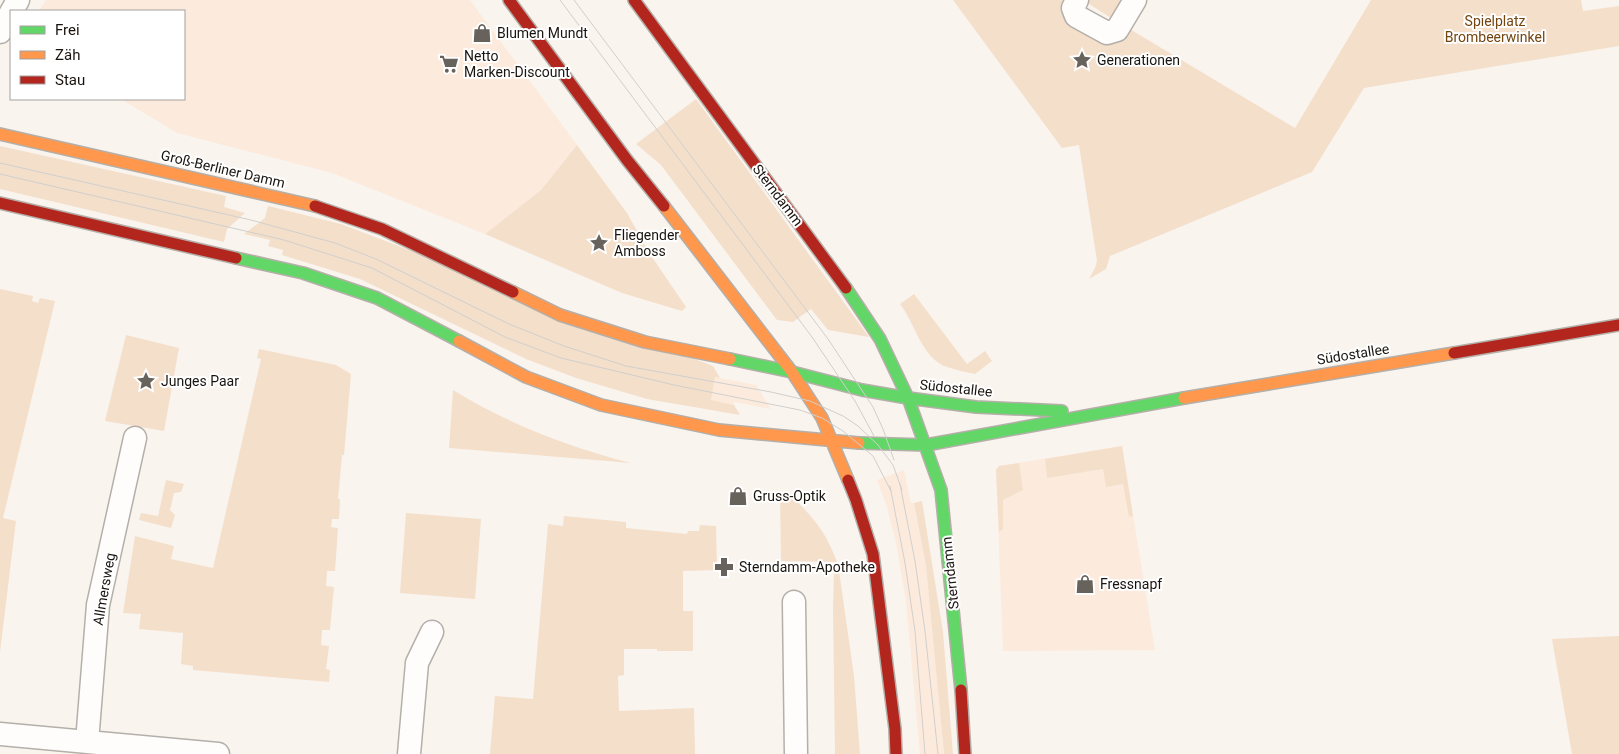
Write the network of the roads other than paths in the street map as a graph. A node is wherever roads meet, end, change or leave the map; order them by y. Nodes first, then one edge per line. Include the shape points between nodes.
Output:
1 (509, 0) edge
2 (634, 0) edge
3 (1077, 0) edge
4 (1135, 0) edge
5 (10, 14) edge
6 (0, 32) edge
7 (0, 134) edge
8 (0, 203) edge
9 (1619, 325) edge
10 (792, 372) junction
11 (908, 398) junction
12 (1091, 414) junction
13 (135, 438) dead end
14 (832, 441) junction
15 (926, 445) junction
16 (794, 602) dead end
17 (432, 632) dead end
18 (0, 734) edge
19 (87, 742) junction
20 (218, 754) edge
21 (409, 754) edge
22 (796, 754) edge
23 (896, 754) edge
24 (965, 754) edge

1 - 10 main road via 627,160
2 - 11 main road, Sterndamm via 850,293 880,339
3 - 4 street via 1073,8 1076,16 1106,33 1117,30
5 - 6 street
7 - 10 main road, Groß-Berliner Damm via 308,204 382,229 560,315 645,342
8 - 14 main road via 302,273 377,298 526,377 601,405 719,430
9 - 12 main road, Südostallee
10 - 11 main road
10 - 14 main road via 822,418
11 - 12 main road, Südostallee via 976,407
11 - 15 main road, Sterndamm
12 - 15 main road, Südostallee
13 - 19 street, Allmersweg via 98,605
14 - 15 main road, Südostallee
14 - 23 main road via 873,554
15 - 24 main road, Sterndamm via 941,490
16 - 22 street
17 - 21 street via 417,663
18 - 19 street
19 - 20 street

